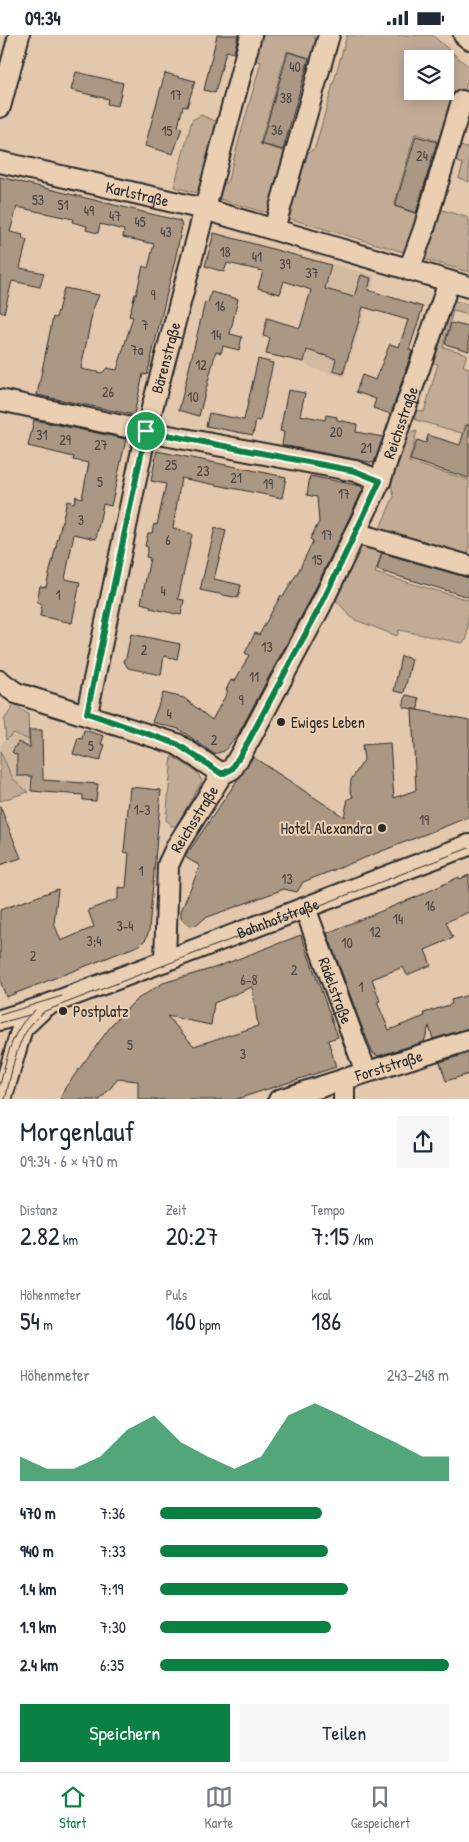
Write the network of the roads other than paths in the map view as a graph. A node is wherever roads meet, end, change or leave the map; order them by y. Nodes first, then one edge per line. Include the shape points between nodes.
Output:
1 (19, 35) edge
2 (250, 35) edge
3 (329, 35) edge
4 (464, 35) edge
5 (469, 39) edge
6 (462, 101) dead end
7 (0, 107) edge
8 (0, 162) edge
9 (204, 209) junction
10 (274, 229) junction
11 (409, 270) junction
12 (449, 282) junction
13 (469, 287) edge
14 (0, 400) edge
15 (146, 431) junction
16 (380, 481) junction
17 (355, 533) junction
18 (469, 566) edge
19 (0, 681) edge
20 (87, 713) junction
21 (222, 774) junction
22 (469, 845) edge
23 (306, 908) junction
24 (165, 961) junction
25 (56, 1001) junction
26 (0, 1020) edge
27 (0, 1027) edge
28 (17, 1040) junction
29 (469, 1040) edge
30 (366, 1072) junction
31 (344, 1079) junction
32 (1, 1099) edge
33 (279, 1099) edge
34 (344, 1099) edge

1 - 7 street
2 - 9 street, Bärenstraße
3 - 10 street
4 - 5 street
6 - 11 street
8 - 9 street, Karlstraße
9 - 10 street, Karlstraße
9 - 15 street, Bärenstraße
10 - 11 street, Karlstraße
11 - 12 street, Karlstraße
12 - 13 street, Karlstraße
12 - 16 street, Reichsstraße
14 - 15 street
15 - 16 street via 355,471
15 - 20 street, Bärenstraße
16 - 17 street, Reichsstraße
17 - 18 street
17 - 21 street, Reichsstraße via 321,605 249,740 232,769
19 - 20 street via 16,693
20 - 21 street via 177,744
21 - 24 street, Reichsstraße via 170,860 166,877
22 - 23 street, Bahnhofstraße
23 - 24 street, Bahnhofstraße
23 - 30 street, Rädelstraße
24 - 25 street, Bahnhofstraße
25 - 26 street
25 - 28 street via 28,1021
27 - 28 street
28 - 32 street
29 - 30 street, Forststraße
30 - 31 street, Forststraße
31 - 33 street, Forststraße
31 - 34 street

